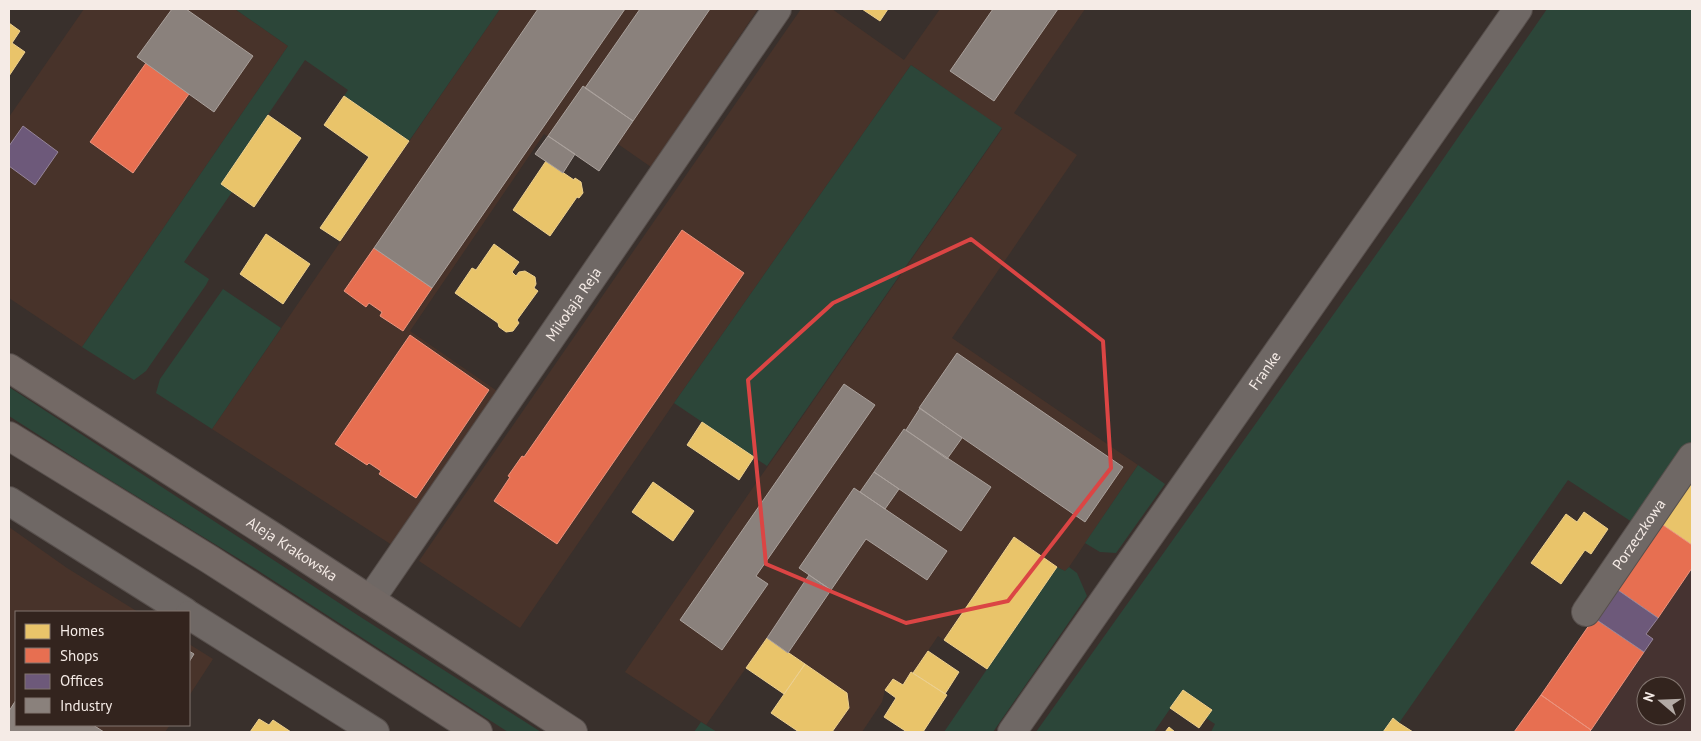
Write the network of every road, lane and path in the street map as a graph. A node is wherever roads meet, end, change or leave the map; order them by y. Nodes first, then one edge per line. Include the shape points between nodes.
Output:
1 (777, 9) edge
2 (1518, 9) edge
3 (9, 368) edge
4 (9, 436) edge
5 (1692, 457) edge
6 (9, 500) edge
7 (370, 600) junction
8 (183, 611) edge
9 (1586, 612) dead end
10 (190, 616) edge
11 (375, 732) edge
12 (478, 732) edge
13 (573, 732) edge
14 (1012, 732) edge

1 - 7 street, Mikołaja Reja
2 - 14 street, Franke
3 - 7 main road, Aleja Krakowska
4 - 12 main road
5 - 9 street, Porzeczkowa
6 - 8 street
7 - 13 main road, Aleja Krakowska
10 - 11 street

